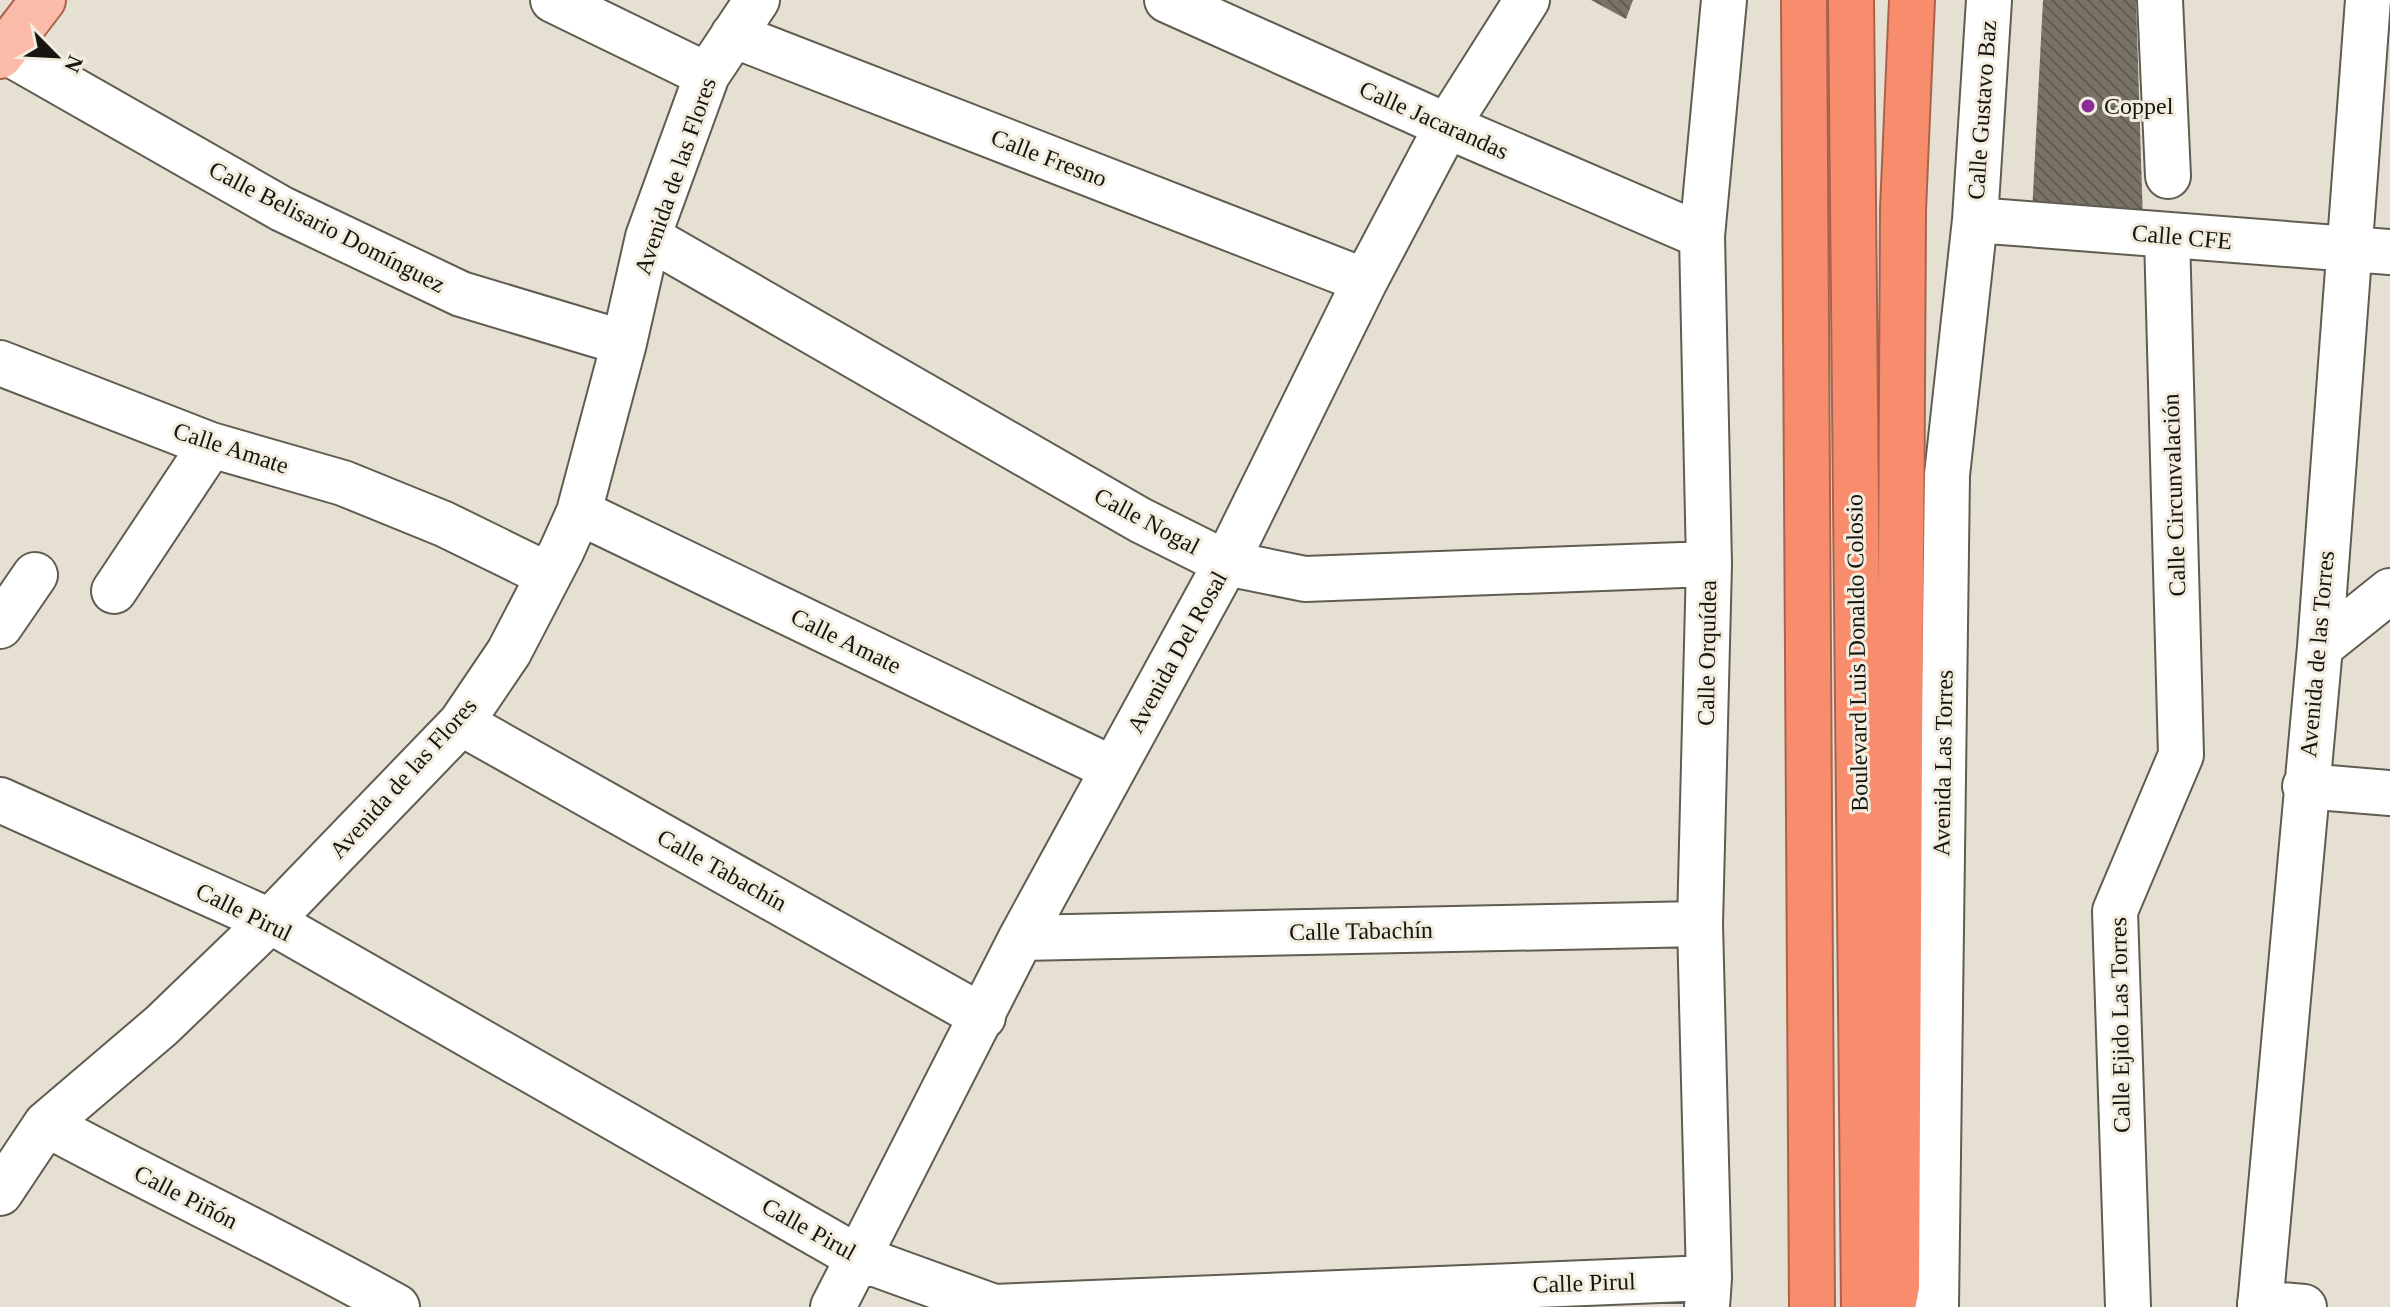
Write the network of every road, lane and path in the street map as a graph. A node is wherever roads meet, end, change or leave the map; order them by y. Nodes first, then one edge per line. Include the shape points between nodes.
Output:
1 (43, 0) edge
2 (553, 0) edge
3 (757, 0) edge
4 (1167, 0) edge
5 (1527, 0) edge
6 (1724, 0) edge
7 (1783, 0) edge
8 (1804, 0) edge
9 (1851, 0) edge
10 (1912, 0) edge
11 (1989, 0) edge
12 (2160, 0) edge
13 (2368, 0) edge
14 (733, 35) junction
15 (2, 54) edge
16 (707, 75) junction
17 (1447, 126) junction
18 (2168, 176) dead end
19 (1975, 220) junction
20 (1702, 236) junction
21 (2167, 236) junction
22 (648, 237) junction
23 (2369, 251) edge
24 (1365, 281) junction
25 (624, 343) junction
26 (0, 363) edge
27 (211, 445) junction
28 (579, 512) junction
29 (1226, 563) junction
30 (1709, 564) junction
31 (35, 575) dead end
32 (548, 575) junction
33 (114, 591) dead end
34 (2388, 595) edge
35 (0, 626) edge
36 (2320, 647) junction
37 (461, 723) junction
38 (2181, 755) joint
39 (1113, 769) junction
40 (2305, 786) junction
41 (2390, 793) edge
42 (0, 800) edge
43 (270, 921) junction
44 (1700, 924) junction
45 (1021, 938) junction
46 (983, 1017) junction
47 (46, 1124) junction
48 (0, 1193) edge
49 (859, 1258) junction
50 (1708, 1293) edge
51 (2260, 1305) edge
52 (397, 1307) edge
53 (833, 1307) edge
54 (1788, 1307) edge
55 (1812, 1307) edge
56 (1864, 1307) edge
57 (1893, 1307) edge
58 (1936, 1307) edge
59 (2128, 1307) edge
60 (2304, 1307) edge

1 - 15 main road
2 - 16 street
3 - 14 street, Avenida de las Flores
4 - 17 street, Calle Jacarandas
5 - 17 street, Avenida Del Rosal
6 - 20 street, Calle Orquídea
7 - 54 highway
8 - 55 highway, Boulevard Luis Donaldo Colosio
9 - 56 highway, Boulevard Luis Donaldo Colosio
10 - 57 highway via 1903,210
11 - 19 street, Calle Gustavo Baz
12 - 18 street
13 - 23 street, Avenida de las Torres
14 - 16 street, Avenida de las Flores
14 - 24 street, Calle Fresno
15 - 25 street, Calle Belisario Domínguez via 296,216 461,294
16 - 22 street, Avenida de las Flores
17 - 20 street, Calle Jacarandas
17 - 24 street, Avenida Del Rosal
19 - 21 street, Calle CFE
19 - 58 street, Avenida Las Torres via 1947,475
20 - 30 street, Calle Orquídea
21 - 23 street, Calle CFE
21 - 38 street, Calle Circunvalación
22 - 25 street, Avenida de las Flores
22 - 29 street, Calle Nogal via 1140,520
23 - 36 street, Avenida de las Torres
24 - 29 street, Avenida Del Rosal
25 - 28 street, Avenida de las Flores
26 - 27 street, Calle Amate
27 - 32 street, Calle Amate via 343,483
27 - 33 street
28 - 32 street, Avenida de las Flores
28 - 39 street, Calle Amate
29 - 30 street, Calle Nogal via 1305,579
29 - 39 street, Avenida Del Rosal
30 - 44 street, Calle Orquídea
31 - 35 street
32 - 37 street, Avenida de las Flores via 509,652
34 - 36 street
36 - 40 street, Avenida de las Torres
37 - 43 street, Avenida de las Flores
37 - 46 street, Calle Tabachín
38 - 59 street, Calle Ejido Las Torres via 2115,911
39 - 45 street, Avenida Del Rosal
40 - 41 street
40 - 51 street, Avenida de las Torres
42 - 43 street, Calle Pirul
43 - 47 street, Avenida de las Flores via 161,1026
43 - 49 street, Calle Pirul
44 - 45 street, Calle Tabachín
44 - 50 street, Calle Orquídea
45 - 46 street, Avenida Del Rosal
46 - 49 street, Avenida Del Rosal
47 - 48 street, Avenida de las Flores
47 - 52 street, Calle Piñón
49 - 50 street, Calle Pirul via 994,1307
49 - 53 street, Avenida Del Rosal
51 - 60 street

